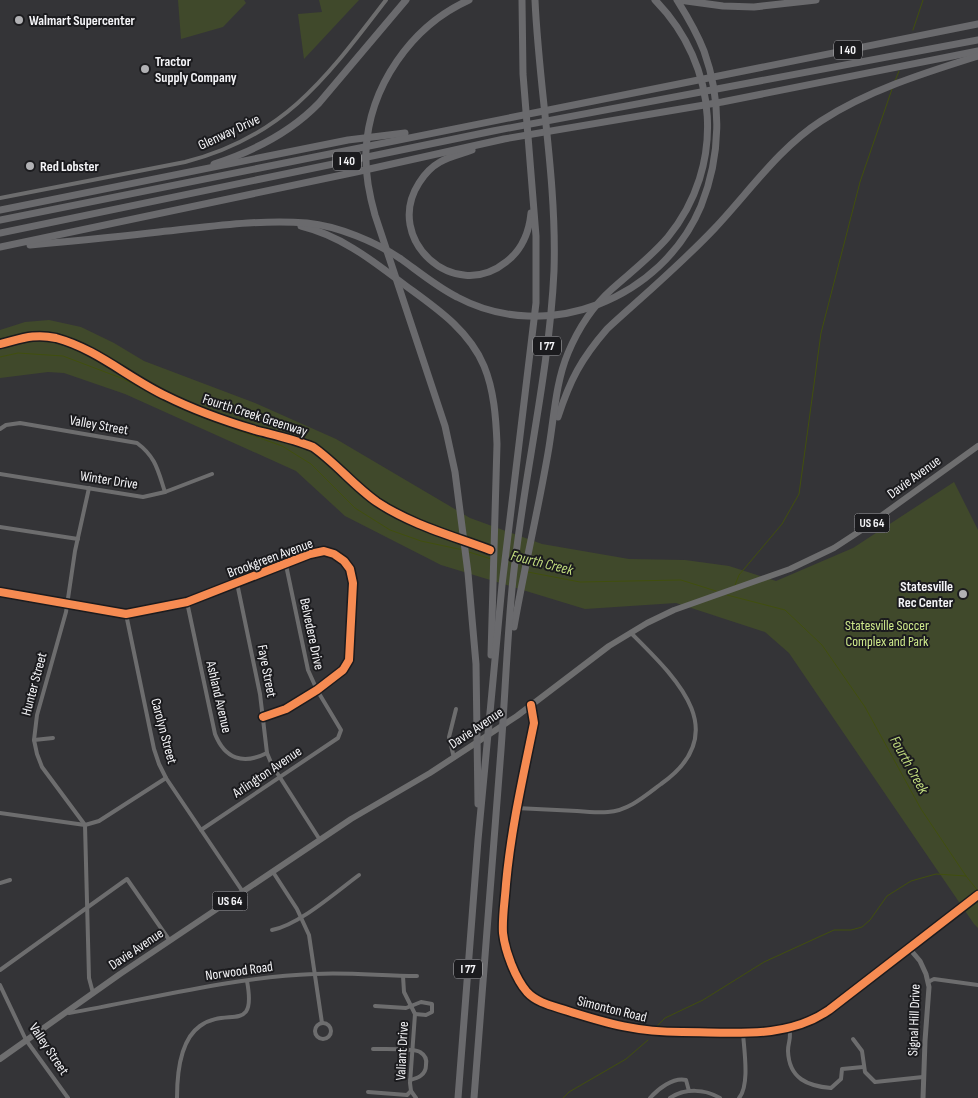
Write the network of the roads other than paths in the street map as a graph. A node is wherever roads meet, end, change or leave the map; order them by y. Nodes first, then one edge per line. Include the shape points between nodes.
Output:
1 (386, 0) edge
2 (404, 0) edge
3 (469, 0) edge
4 (522, 0) edge
5 (535, 0) edge
6 (655, 0) edge
7 (678, 0) edge
8 (816, 0) edge
9 (978, 24) edge
10 (978, 40) edge
11 (978, 51) edge
12 (978, 56) edge
13 (456, 127) junction
14 (504, 139) junction
15 (192, 172) junction
16 (534, 192) junction
17 (0, 198) edge
18 (0, 210) edge
19 (0, 220) edge
20 (276, 223) junction
21 (0, 233) edge
22 (0, 247) edge
23 (0, 429) edge
24 (978, 446) edge
25 (548, 454) junction
26 (0, 474) edge
27 (212, 474) dead end
28 (89, 488) junction
29 (165, 492) junction
30 (0, 527) edge
31 (78, 539) junction
32 (286, 564) junction
33 (237, 583) junction
34 (0, 592) edge
35 (187, 602) junction
36 (67, 603) junction
37 (126, 614) junction
38 (631, 632) junction
39 (507, 667) junction
40 (316, 690) junction
41 (530, 705) junction
42 (456, 709) dead end
43 (262, 718) junction
44 (489, 722) junction
45 (341, 730) joint
46 (53, 738) dead end
47 (34, 740) junction
48 (266, 753) junction
49 (454, 758) junction
50 (280, 777) junction
51 (166, 778) junction
52 (516, 808) junction
53 (0, 813) edge
54 (85, 824) junction
55 (201, 830) junction
56 (320, 840) junction
57 (478, 840) junction
58 (273, 872) junction
59 (359, 875) dead end
60 (10, 880) dead end
61 (0, 883) edge
62 (243, 892) junction
63 (978, 895) edge
64 (87, 906) junction
65 (301, 916) junction
66 (272, 930) dead end
67 (170, 941) junction
68 (909, 948) junction
69 (0, 970) edge
70 (314, 974) junction
71 (403, 976) junction
72 (417, 976) dead end
73 (247, 981) junction
74 (928, 982) junction
75 (0, 985) edge
76 (978, 985) edge
77 (93, 993) junction
78 (412, 1005) junction
79 (375, 1006) dead end
80 (68, 1011) junction
81 (415, 1014) junction
82 (322, 1023) junction
83 (789, 1028) junction
84 (743, 1033) junction
85 (853, 1039) dead end
86 (26, 1040) junction
87 (374, 1049) dead end
88 (413, 1050) junction
89 (0, 1059) edge
90 (863, 1067) junction
91 (923, 1077) junction
92 (410, 1080) junction
93 (412, 1091) junction
94 (689, 1091) junction
95 (368, 1092) dead end
96 (68, 1098) edge
97 (177, 1098) edge
98 (416, 1098) edge
99 (458, 1098) edge
100 (474, 1098) edge
101 (650, 1098) edge
102 (670, 1098) edge
103 (720, 1098) edge
104 (739, 1098) edge
105 (923, 1098) edge

1 - 17 street, Glenway Drive via 321,82 253,137 213,155 185,162
2 - 15 highway via 319,103 298,122 256,148
3 - 57 highway via 444,13 410,43 389,72 376,104 366,149 371,201 445,426 455,472 476,664
4 - 16 highway, I 77 via 525,95
5 - 39 highway, I 77 via 554,234 552,304 512,588
6 - 25 highway via 684,38 701,79 708,131 700,177 686,210 667,238 601,300 575,337 562,371
7 - 8 highway via 754,7
7 - 20 highway via 710,69 717,109 715,156 703,200 684,238 662,264 624,294 581,311 556,316 528,316 490,310 458,298 368,241 310,223
9 - 13 highway, I 40
10 - 21 highway, I 40 via 493,131
11 - 14 highway via 722,102
12 - 25 highway via 870,94 820,122 795,142 700,243 585,355 571,379
13 - 15 highway via 348,140
13 - 19 highway, I 40
14 - 16 highway via 440,162 424,174 409,205 414,241 435,265 455,274 475,276 497,270 515,255 525,239
14 - 22 highway
15 - 18 highway
16 - 44 highway, I 77 via 536,303
20 - 22 highway via 245,222
20 - 44 highway via 303,226 360,251 456,324 484,366 492,390 498,444
23 - 29 street, Valley Street via 20,423 137,443 156,462
24 - 38 main road, Davie Avenue / US 64 via 834,548 790,569 674,610
25 - 39 highway
26 - 28 street, Winter Drive
27 - 29 street, Winter Drive
28 - 29 street, Winter Drive via 142,497
28 - 31 street, Hunter Street
30 - 31 street
31 - 36 street, Hunter Street
32 - 33 street, Brookgreen Avenue
32 - 40 street, Belvedere Drive via 308,670
32 - 40 street, Brookgreen Avenue via 324,551 344,561 352,575 349,660 343,670
33 - 35 street, Brookgreen Avenue
33 - 43 street, Faye Street
34 - 36 street, Brookgreen Avenue
35 - 37 street, Brookgreen Avenue
35 - 48 street, Ashland Avenue via 219,744 225,752 245,760
36 - 37 street, Brookgreen Avenue
36 - 47 street, Hunter Street via 37,715
37 - 51 street, Carolyn Street via 154,749
38 - 41 main road, Davie Avenue / US 64
38 - 52 street via 673,675 688,700 696,722 696,736 690,754 666,780 625,808 608,812
39 - 100 highway, I 77
40 - 43 street, Brookgreen Avenue via 286,710
40 - 45 street, Belvedere Drive
41 - 49 main road, Davie Avenue / US 64
41 - 52 street, Simonton Road via 534,723
42 - 49 street via 449,737
43 - 48 street, Faye Street
44 - 57 highway, I 77
45 - 50 street, Arlington Avenue via 338,738
46 - 47 street
47 - 54 street, Hunter Street via 42,767
48 - 50 street, Faye Street
49 - 56 main road, Davie Avenue / US 64
50 - 55 street, Arlington Avenue
50 - 56 street, Faye Street
51 - 54 street via 99,821
51 - 55 street, Carolyn Street
52 - 84 street, Simonton Road via 503,931 509,958 526,991 546,1004 633,1029
53 - 54 street
54 - 64 street
55 - 62 street, Carolyn Street
56 - 58 main road, Davie Avenue / US 64
57 - 99 highway, I 77
58 - 62 main road, Davie Avenue / US 64
58 - 65 street
59 - 65 street
60 - 61 street
62 - 67 main road, Davie Avenue / US 64
63 - 68 street, Simonton Road
64 - 67 street via 127,879
64 - 69 street
64 - 77 street via 89,978
65 - 66 street via 283,928
65 - 70 street via 309,935
67 - 77 main road, Davie Avenue / US 64
68 - 74 street, Signal Hill Drive via 920,961
68 - 83 street, Simonton Road via 820,1016
70 - 71 street, Norwood Road
70 - 73 street, Norwood Road
70 - 82 street
71 - 72 street, Norwood Road
71 - 78 street, Valiant Drive via 404,992
73 - 80 street, Norwood Road
73 - 97 street via 250,1002 246,1013 206,1022 192,1034 183,1050
74 - 76 street via 934,979
74 - 91 street, Signal Hill Drive
75 - 86 street, Valley Street
77 - 80 main road, Davie Avenue / US 64
78 - 79 street via 406,1008
78 - 81 street, Valiant Drive
78 - 81 street via 420,1002 432,1004 432,1012
80 - 86 main road, Davie Avenue / US 64
81 - 88 street, Valiant Drive
82 - 82 street via 315,1033 325,1039 331,1034 331,1028
83 - 84 street, Simonton Road
83 - 90 street via 792,1036 788,1049 792,1067 803,1082 831,1088 842,1079 842,1069
84 - 104 street via 745,1087
85 - 90 street via 862,1052
86 - 89 main road, Davie Avenue / US 64
86 - 96 street, Valley Street
87 - 88 street
88 - 92 street, Valiant Drive
88 - 92 street via 425,1056 427,1062 426,1070 419,1078
90 - 91 street via 875,1082
91 - 105 street, Signal Hill Drive
92 - 93 street, Valiant Drive
93 - 95 street via 407,1095
93 - 98 street, Valiant Drive
94 - 101 street via 686,1080 680,1079 656,1091
94 - 102 street
94 - 103 street via 705,1092

